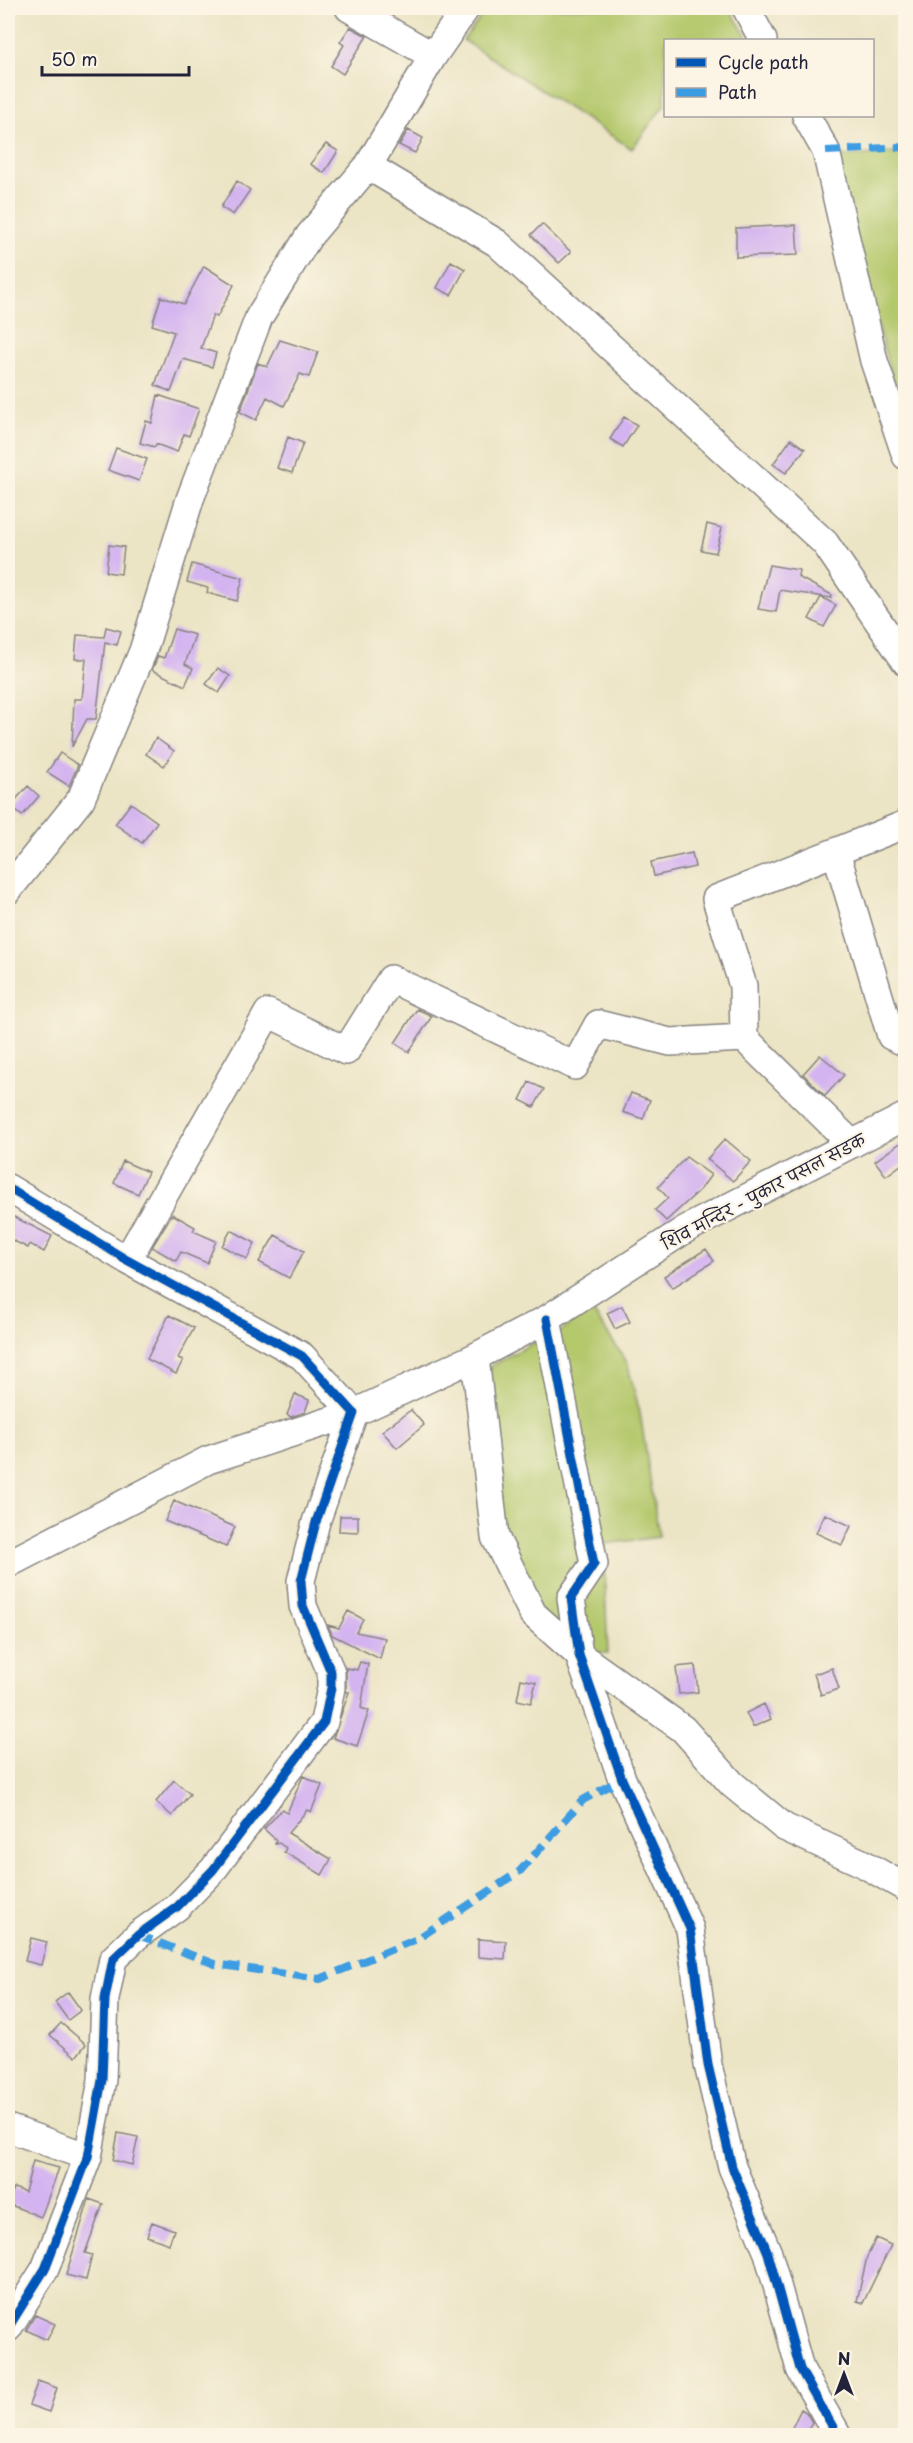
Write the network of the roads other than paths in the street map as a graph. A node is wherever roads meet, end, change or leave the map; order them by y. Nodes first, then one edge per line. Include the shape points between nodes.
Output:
1 (349, 8) edge
2 (466, 8) edge
3 (746, 8) edge
4 (762, 39) edge
5 (433, 56) junction
6 (807, 117) edge
7 (368, 166) junction
8 (906, 456) edge
9 (906, 662) edge
10 (906, 825) edge
11 (836, 852) junction
12 (8, 890) edge
13 (744, 1038) junction
14 (906, 1043) edge
15 (906, 1116) edge
16 (852, 1144) junction
17 (8, 1188) edge
18 (127, 1260) junction
19 (547, 1318) junction
20 (475, 1357) junction
21 (354, 1413) junction
22 (8, 1564) edge
23 (579, 1655) junction
24 (906, 1888) edge
25 (8, 2128) edge
26 (88, 2157) junction
27 (8, 2328) edge
28 (838, 2436) edge

1 - 5 street
2 - 5 street
3 - 4 street
5 - 7 street
6 - 8 street via 826,151 874,361
7 - 9 street via 497,243 825,543
7 - 12 street via 309,236 259,317 190,499 143,651 81,799
10 - 11 street
11 - 13 street via 716,899 743,986
11 - 14 street via 891,1036
13 - 16 street
13 - 18 street via 670,1042 598,1024 575,1066 391,979 345,1051 268,1013
15 - 16 street, शिव मन्दिर - पुकार पसल सडक
16 - 19 street, शिव मन्दिर - पुकार पसल सडक via 686,1229
17 - 18 street
18 - 21 street via 302,1356
19 - 20 street, शिव मन्दिर - पुकार पसल सडक
19 - 23 street via 594,1564 571,1598
20 - 21 street, शिव मन्दिर - पुकार पसल सडक
20 - 23 street via 495,1537 533,1614
21 - 22 street, शिव मन्दिर - पुकार पसल सडक via 208,1460
21 - 26 street via 315,1522 301,1581 303,1606 331,1672 324,1722 213,1870 177,1907 113,1959 105,1999 102,2080
23 - 24 street via 682,1729 732,1784 784,1827
23 - 28 street via 622,1779 690,1929 708,2065 732,2167 768,2253 800,2369
25 - 26 street
26 - 27 street via 45,2269

